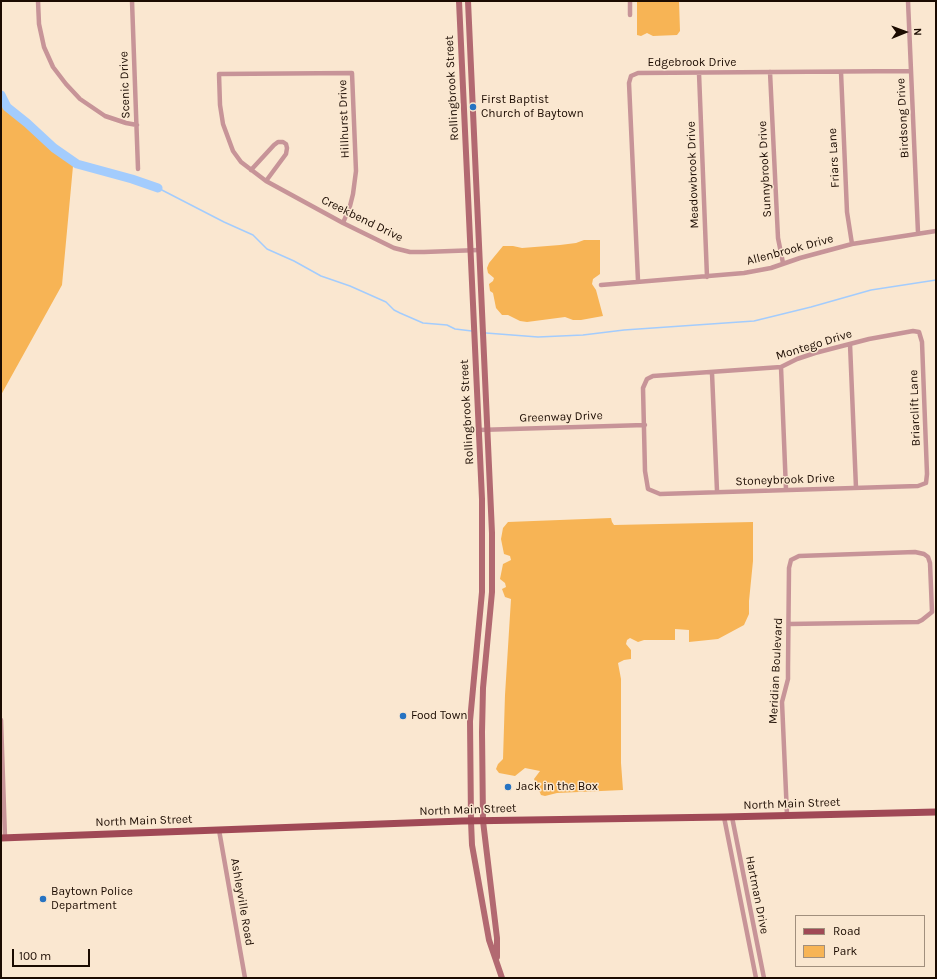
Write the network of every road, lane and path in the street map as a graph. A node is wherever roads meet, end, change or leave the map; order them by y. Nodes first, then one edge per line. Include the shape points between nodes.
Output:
1 (38, 1) edge
2 (132, 1) edge
3 (459, 1) edge
4 (468, 1) edge
5 (630, 1) edge
6 (908, 1) edge
7 (630, 15) dead end
8 (910, 71) junction
9 (770, 72) junction
10 (840, 72) junction
11 (699, 73) junction
12 (219, 74) joint
13 (462, 81) junction
14 (472, 81) junction
15 (137, 125) junction
16 (476, 166) junction
17 (467, 167) junction
18 (138, 169) dead end
19 (251, 170) junction
20 (266, 181) junction
21 (343, 223) junction
22 (936, 231) edge
23 (918, 233) junction
24 (852, 244) junction
25 (470, 250) junction
26 (479, 250) junction
27 (783, 263) junction
28 (707, 277) junction
29 (638, 281) junction
30 (601, 285) dead end
31 (919, 332) joint
32 (850, 344) junction
33 (781, 367) junction
34 (712, 372) junction
35 (645, 425) junction
36 (478, 430) junction
37 (487, 430) junction
38 (926, 483) joint
39 (856, 488) junction
40 (786, 490) junction
41 (717, 491) junction
42 (789, 624) junction
43 (1, 720) edge
44 (936, 812) edge
45 (787, 815) junction
46 (728, 817) junction
47 (471, 821) junction
48 (483, 821) junction
49 (219, 830) junction
50 (3, 838) edge
51 (747, 893) junction
52 (740, 894) junction
53 (497, 961) junction
54 (760, 961) junction
55 (753, 962) junction
56 (245, 978) edge
57 (502, 978) edge
58 (756, 978) edge
59 (764, 978) edge

1 - 15 street via 44,47 53,67 66,84 80,99 105,116 126,124
2 - 15 street, Scenic Drive
3 - 13 main road, Rollingbrook Street
4 - 14 main road, Rollingbrook Street
5 - 7 street
6 - 8 street, Birdsong Drive
8 - 10 street, Edgebrook Drive
8 - 23 street, Birdsong Drive
9 - 10 street, Edgebrook Drive
9 - 11 street, Edgebrook Drive
9 - 27 street, Sunnybrook Drive via 778,238
10 - 24 street, Friars Lane via 847,212
11 - 28 street, Meadowbrook Drive
11 - 29 street, Edgebrook Drive via 638,73 631,76 629,83
12 - 19 street, Creekbend Drive via 222,124 233,151
12 - 21 street, Hillhurst Drive via 352,73 356,171 350,206
13 - 14 main road
13 - 17 main road, Rollingbrook Street
14 - 16 main road, Rollingbrook Street
15 - 18 street, Scenic Drive
16 - 17 main road
16 - 26 main road, Rollingbrook Street
17 - 25 main road, Rollingbrook Street
19 - 20 street, Creekbend Drive
19 - 20 street via 278,142 286,144 286,154
20 - 21 street, Creekbend Drive
21 - 25 street, Creekbend Drive via 394,248 410,252
22 - 23 street, Allenbrook Drive
23 - 24 street, Allenbrook Drive
24 - 27 street, Allenbrook Drive
25 - 26 street, Creekbend Drive
25 - 36 main road, Rollingbrook Street
26 - 37 main road, Rollingbrook Street
27 - 28 street, Allenbrook Drive via 744,273
28 - 29 street, Allenbrook Drive
29 - 30 street, Allenbrook Drive
31 - 32 street, Montego Drive via 913,330
31 - 38 street, Briarclift Lane via 922,342
32 - 33 street, Montego Drive via 797,359
32 - 39 street
33 - 34 street, Montego Drive
33 - 40 street
34 - 35 street, Montego Drive via 653,376 647,379 643,388
34 - 41 street
35 - 37 street, Greenway Drive
35 - 41 street, Stoneybrook Drive via 645,471 648,489 660,494
36 - 37 street, Greenway Drive
36 - 47 main road, Rollingbrook Street via 482,499 482,592 470,721
37 - 48 main road, Rollingbrook Street via 492,592 483,695
38 - 39 street, Stoneybrook Drive via 918,486
39 - 40 street, Stoneybrook Drive
40 - 41 street, Stoneybrook Drive
42 - 42 street, Meridian Boulevard via 789,568 791,560 799,556 915,552 928,557 932,612 918,622
42 - 45 street, Meridian Boulevard via 788,679 782,702
43 - 50 street
44 - 45 main road, North Main Street
45 - 46 main road, North Main Street
46 - 48 main road, North Main Street
46 - 51 street, Hartman Drive
46 - 52 street, Hartman Drive
47 - 48 main road, North Main Street
47 - 49 main road, North Main Street
47 - 53 main road, Rollingbrook Street via 472,845 489,940
48 - 53 main road, Rollingbrook Street via 497,938
49 - 50 main road, North Main Street
49 - 56 street, Ashleyville Road
51 - 52 street
51 - 54 street, Hartman Drive
52 - 55 street, Hartman Drive
53 - 57 main road
54 - 55 street
54 - 59 street, Hartman Drive
55 - 58 street, Hartman Drive

